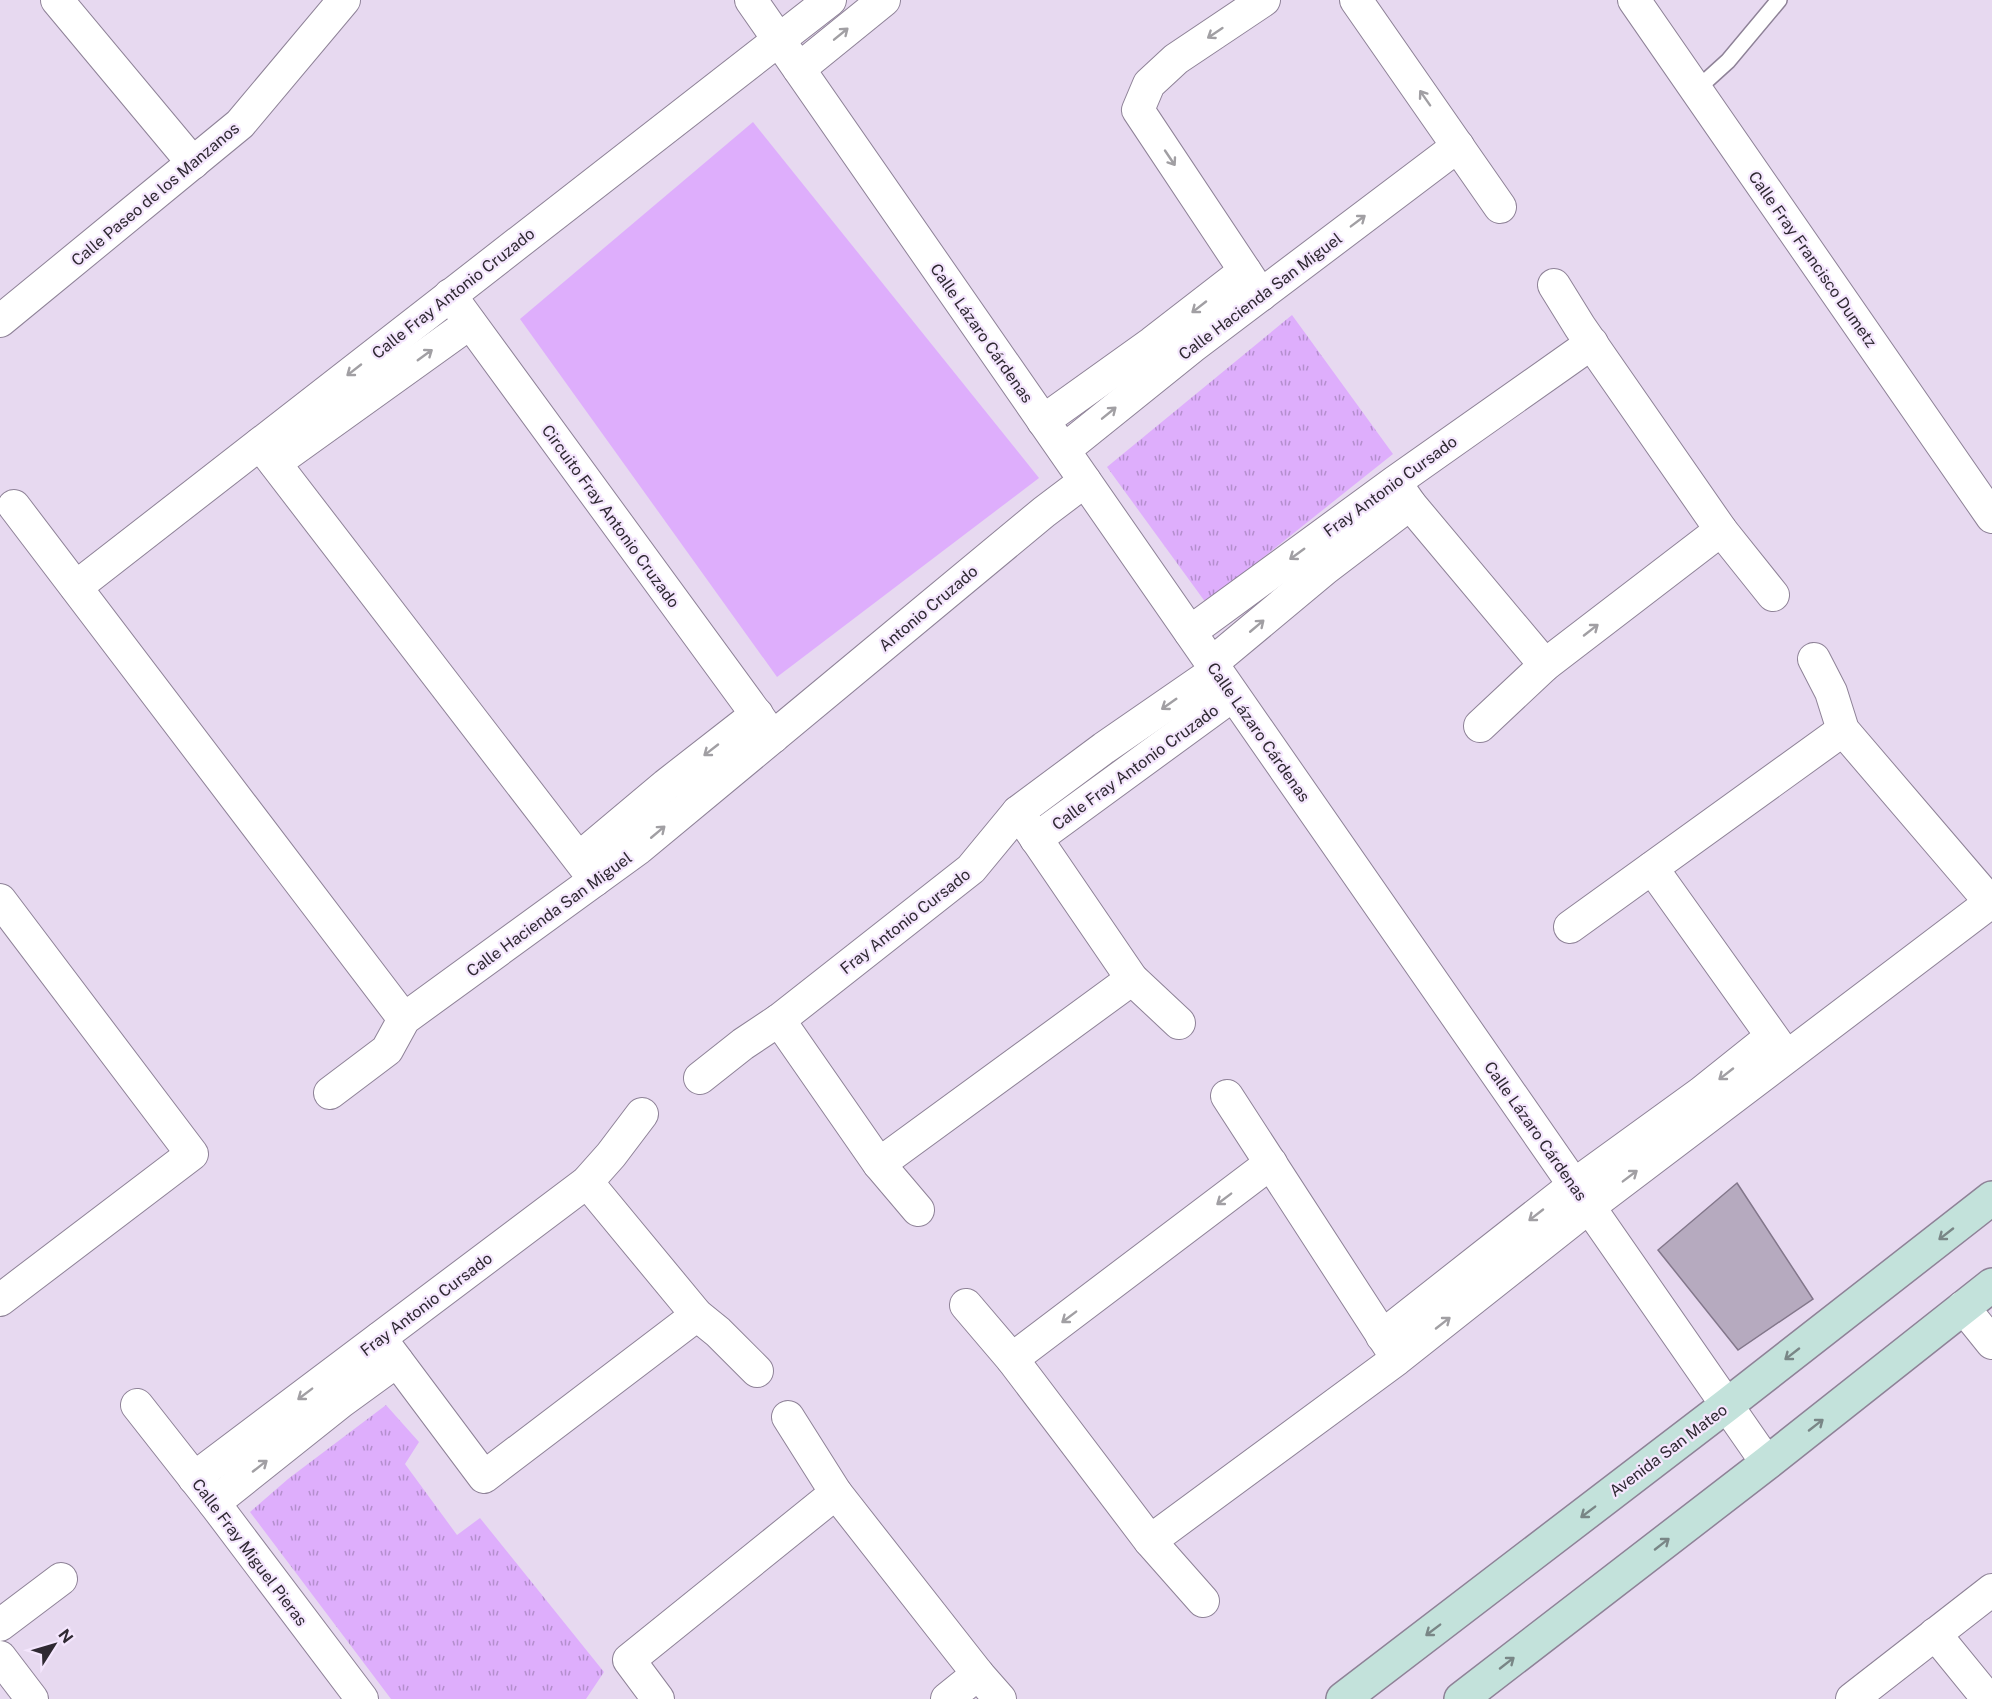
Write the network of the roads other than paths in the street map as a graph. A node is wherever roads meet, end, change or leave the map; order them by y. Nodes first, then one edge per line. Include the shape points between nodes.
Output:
1 (57, 0) edge
2 (344, 0) edge
3 (752, 0) edge
4 (830, 0) edge
5 (884, 0) edge
6 (1264, 0) edge
7 (1356, 0) edge
8 (1634, 0) edge
9 (1779, 0) edge
10 (779, 40) junction
11 (799, 69) junction
12 (1696, 90) junction
13 (1458, 146) junction
14 (193, 163) junction
15 (1500, 207) dead end
16 (1253, 283) junction
17 (1554, 285) dead end
18 (450, 295) junction
19 (0, 321) edge
20 (470, 323) junction
21 (1592, 343) junction
22 (1043, 421) junction
23 (1064, 450) junction
24 (268, 453) junction
25 (1085, 481) junction
26 (1403, 493) junction
27 (14, 506) dead end
28 (1992, 517) edge
29 (1721, 530) junction
30 (76, 587) junction
31 (1773, 595) dead end
32 (1190, 632) junction
33 (1814, 659) dead end
34 (1545, 665) junction
35 (1221, 676) junction
36 (765, 726) junction
37 (1480, 726) dead end
38 (1843, 730) junction
39 (1018, 812) junction
40 (1036, 839) junction
41 (1652, 868) junction
42 (587, 869) junction
43 (0, 900) edge
44 (1991, 903) edge
45 (1570, 927) dead end
46 (1132, 979) junction
47 (404, 1019) junction
48 (779, 1020) junction
49 (1179, 1023) dead end
50 (1779, 1047) junction
51 (700, 1078) dead end
52 (330, 1093) dead end
53 (1227, 1096) dead end
54 (642, 1114) dead end
55 (1270, 1163) junction
56 (879, 1164) junction
57 (587, 1182) junction
58 (1582, 1196) junction
59 (1992, 1198) edge
60 (918, 1210) dead end
61 (1992, 1285) edge
62 (0, 1300) edge
63 (966, 1305) dead end
64 (1963, 1307) junction
65 (697, 1315) junction
66 (1992, 1342) edge
67 (1390, 1348) junction
68 (389, 1350) junction
69 (1012, 1359) junction
70 (757, 1371) dead end
71 (137, 1405) dead end
72 (1727, 1405) junction
73 (788, 1418) dead end
74 (1767, 1463) junction
75 (194, 1478) junction
76 (836, 1493) junction
77 (214, 1503) junction
78 (1150, 1540) junction
79 (61, 1579) dead end
80 (1992, 1590) edge
81 (1203, 1602) dead end
82 (0, 1625) edge
83 (1935, 1634) junction
84 (0, 1657) edge
85 (978, 1674) junction
86 (32, 1699) edge
87 (362, 1699) edge
88 (658, 1699) edge
89 (947, 1699) edge
90 (1000, 1699) edge
91 (1343, 1699) edge
92 (1461, 1699) edge
93 (1852, 1699) edge
94 (1988, 1699) edge

1 - 14 street
2 - 14 street, Calle Paseo de los Manzanos via 240,124
3 - 10 street, Calle Lázaro Cárdenas
4 - 10 street, Calle Fray Antonio Cruzado
11 -> 5 street
6 -> 16 street via 1176,59 1149,84 1138,110
13 -> 7 street
8 - 12 street, Calle Fray Francisco Dumetz
9 - 12 lane via 1728,61
10 - 11 street, Calle Lázaro Cárdenas
10 - 18 street, Calle Fray Antonio Cruzado
11 - 22 street, Calle Lázaro Cárdenas
12 - 28 street, Calle Fray Francisco Dumetz
13 - 15 street
16 -> 13 street, Calle Hacienda San Miguel
14 - 19 street, Calle Paseo de los Manzanos
16 -> 22 street, Calle Hacienda San Miguel via 1152,343
23 -> 16 street, Calle Hacienda San Miguel
17 - 21 street
18 - 20 street, Circuito Fray Antonio Cruzado
18 -> 24 street, Calle Fray Antonio Cruzado
24 -> 20 street, Calle Fray Antonio Cruzado
20 - 36 street, Circuito Fray Antonio Cruzado
21 - 26 street, Fray Antonio Cursado
21 - 29 street
22 - 23 street, Calle Lázaro Cárdenas
23 - 25 street, Calle Lázaro Cárdenas
24 - 30 street, Calle Fray Antonio Cruzado
24 - 42 street
25 - 32 street, Calle Lázaro Cárdenas
25 - 36 street, Antonio Cruzado
26 -> 32 street, Fray Antonio Cursado
26 - 34 street
35 -> 26 street, Fray Antonio Cursado
27 - 30 street
29 - 31 street
34 -> 29 street
30 - 47 street
32 - 35 street, Calle Lázaro Cárdenas
33 - 38 street via 1831,692
34 - 37 street
35 -> 39 street, Fray Antonio Cursado via 1104,748
35 - 40 street, Calle Fray Antonio Cruzado
35 - 58 street, Calle Lázaro Cárdenas
36 - 42 street, Calle Hacienda San Miguel via 666,785
38 - 41 street
38 - 44 street
39 - 40 street
39 - 48 street, Fray Antonio Cursado via 971,869
40 - 46 street
41 - 45 street
41 - 50 street
42 - 47 street, Calle Hacienda San Miguel
43 - 62 street via 192,1154
44 - 50 street
46 - 49 street
46 - 56 street
47 - 52 street, Calle Hacienda San Miguel via 387,1050
48 - 51 street, Fray Antonio Cursado
48 - 56 street
50 - 58 street via 1701,1093
53 - 55 street
54 - 57 street, Fray Antonio Cursado
55 - 67 street
55 -> 69 street
56 - 60 street
57 - 65 street
57 - 68 street, Fray Antonio Cursado
58 - 67 street
58 - 72 street, Calle Lázaro Cárdenas
59 -> 72 street, Avenida San Mateo
61 - 64 street
63 - 69 street
64 - 66 street
74 -> 64 street
65 - 68 street via 484,1477
65 - 70 street
67 - 78 street
68 -> 75 street, Fray Antonio Cursado
77 -> 68 street, Fray Antonio Cursado via 342,1401
69 - 78 street
71 - 75 street, Calle Fray Miguel Pieras
72 - 74 street, Calle Lázaro Cárdenas
72 -> 91 street, Avenida San Mateo
73 - 76 street
92 -> 74 street
75 - 77 street, Calle Fray Miguel Pieras
76 - 85 street
76 - 88 street via 629,1660
77 - 87 street, Calle Fray Miguel Pieras
78 - 81 street
79 - 82 street
80 - 83 street
83 - 93 street
83 - 94 street
84 - 86 street
85 - 89 street
85 - 90 street

